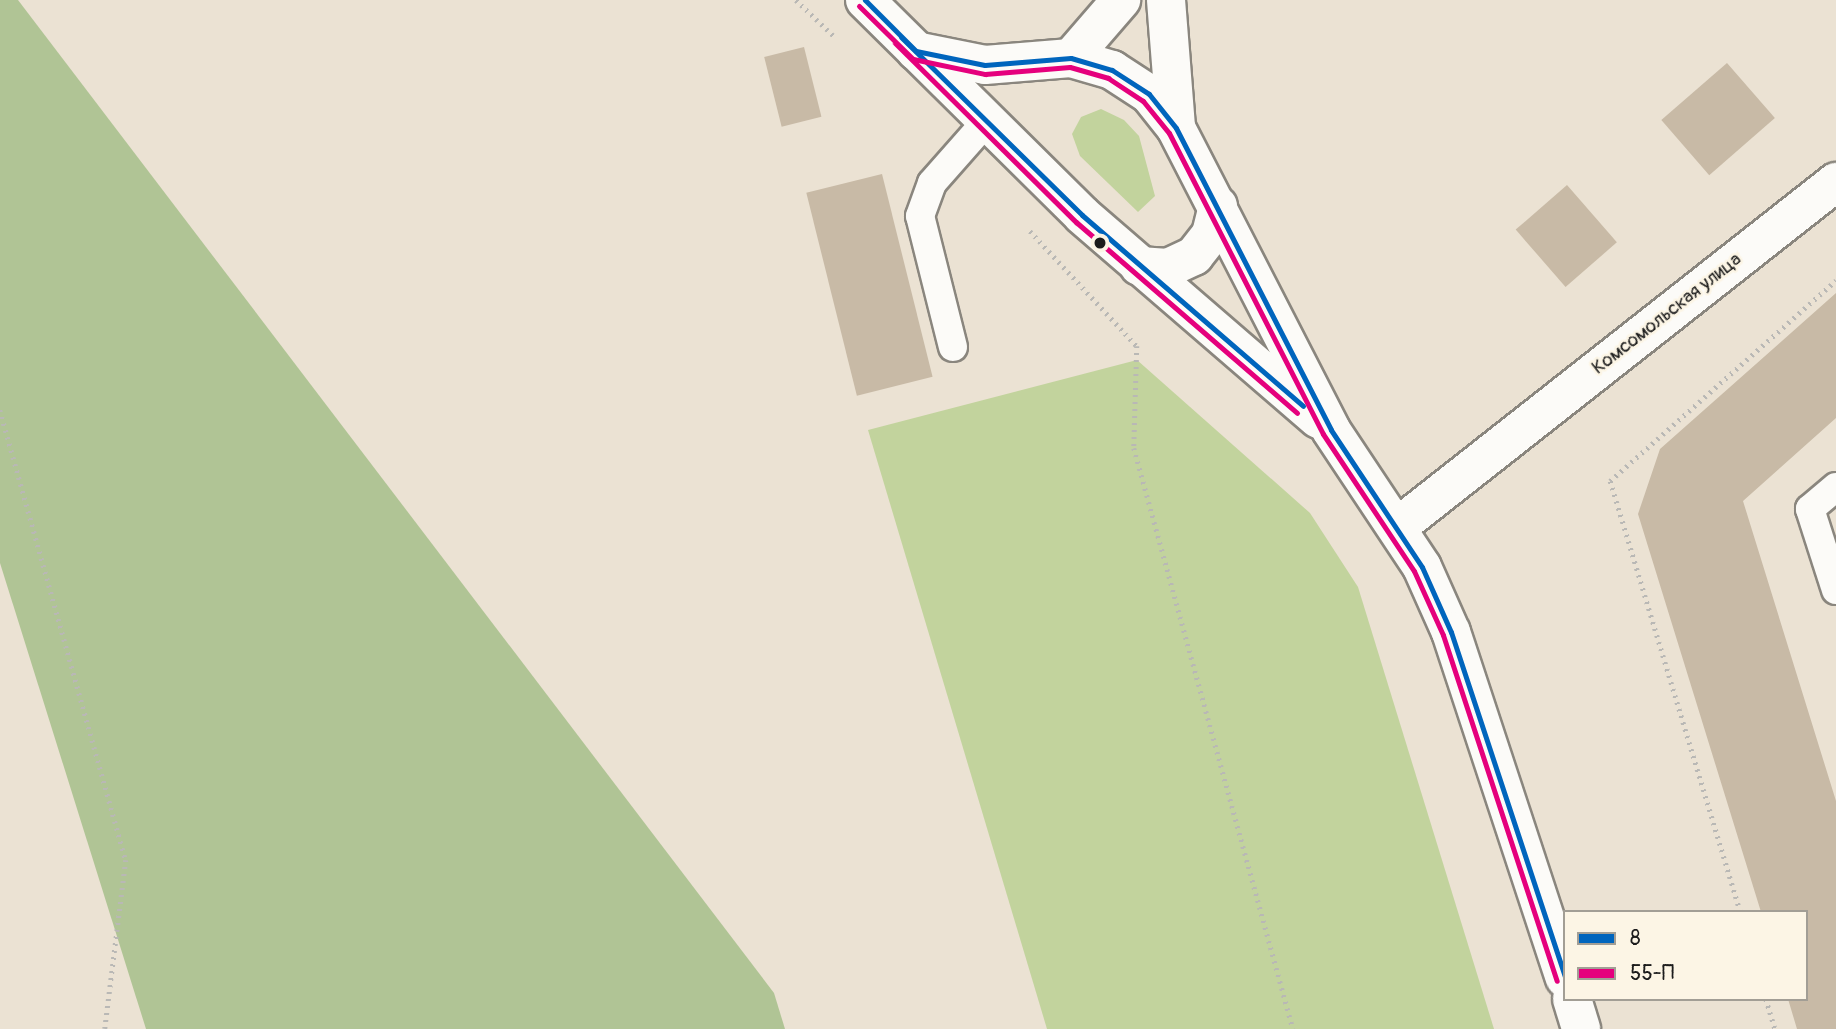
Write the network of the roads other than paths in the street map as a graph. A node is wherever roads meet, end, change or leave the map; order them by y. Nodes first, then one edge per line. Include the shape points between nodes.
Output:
1 (864, 0) edge
2 (1121, 0) edge
3 (1166, 0) edge
4 (916, 51) junction
5 (1071, 58) junction
6 (1034, 63) junction
7 (984, 124) junction
8 (1176, 128) junction
9 (1836, 181) edge
10 (1217, 206) junction
11 (1139, 266) junction
12 (953, 348) dead end
13 (1331, 430) junction
14 (1836, 487) edge
15 (1400, 525) junction
16 (1836, 590) edge
17 (1563, 972) edge
18 (1573, 1001) edge
19 (1581, 1029) edge

1 - 4 main road
2 - 5 main road
3 - 8 main road
4 - 6 main road via 985,65
4 - 7 main road
5 - 6 main road
5 - 8 main road via 1112,70 1149,94
6 - 7 main road via 1012,79
7 - 11 main road
7 - 12 lane via 933,183 920,216
8 - 10 main road
9 - 15 main road, Комсомольская улица
10 - 11 main road via 1211,234 1194,256 1168,268
10 - 13 main road
11 - 13 main road
13 - 15 main road
14 - 16 lane via 1810,509
15 - 17 main road via 1451,632
18 - 19 main road

